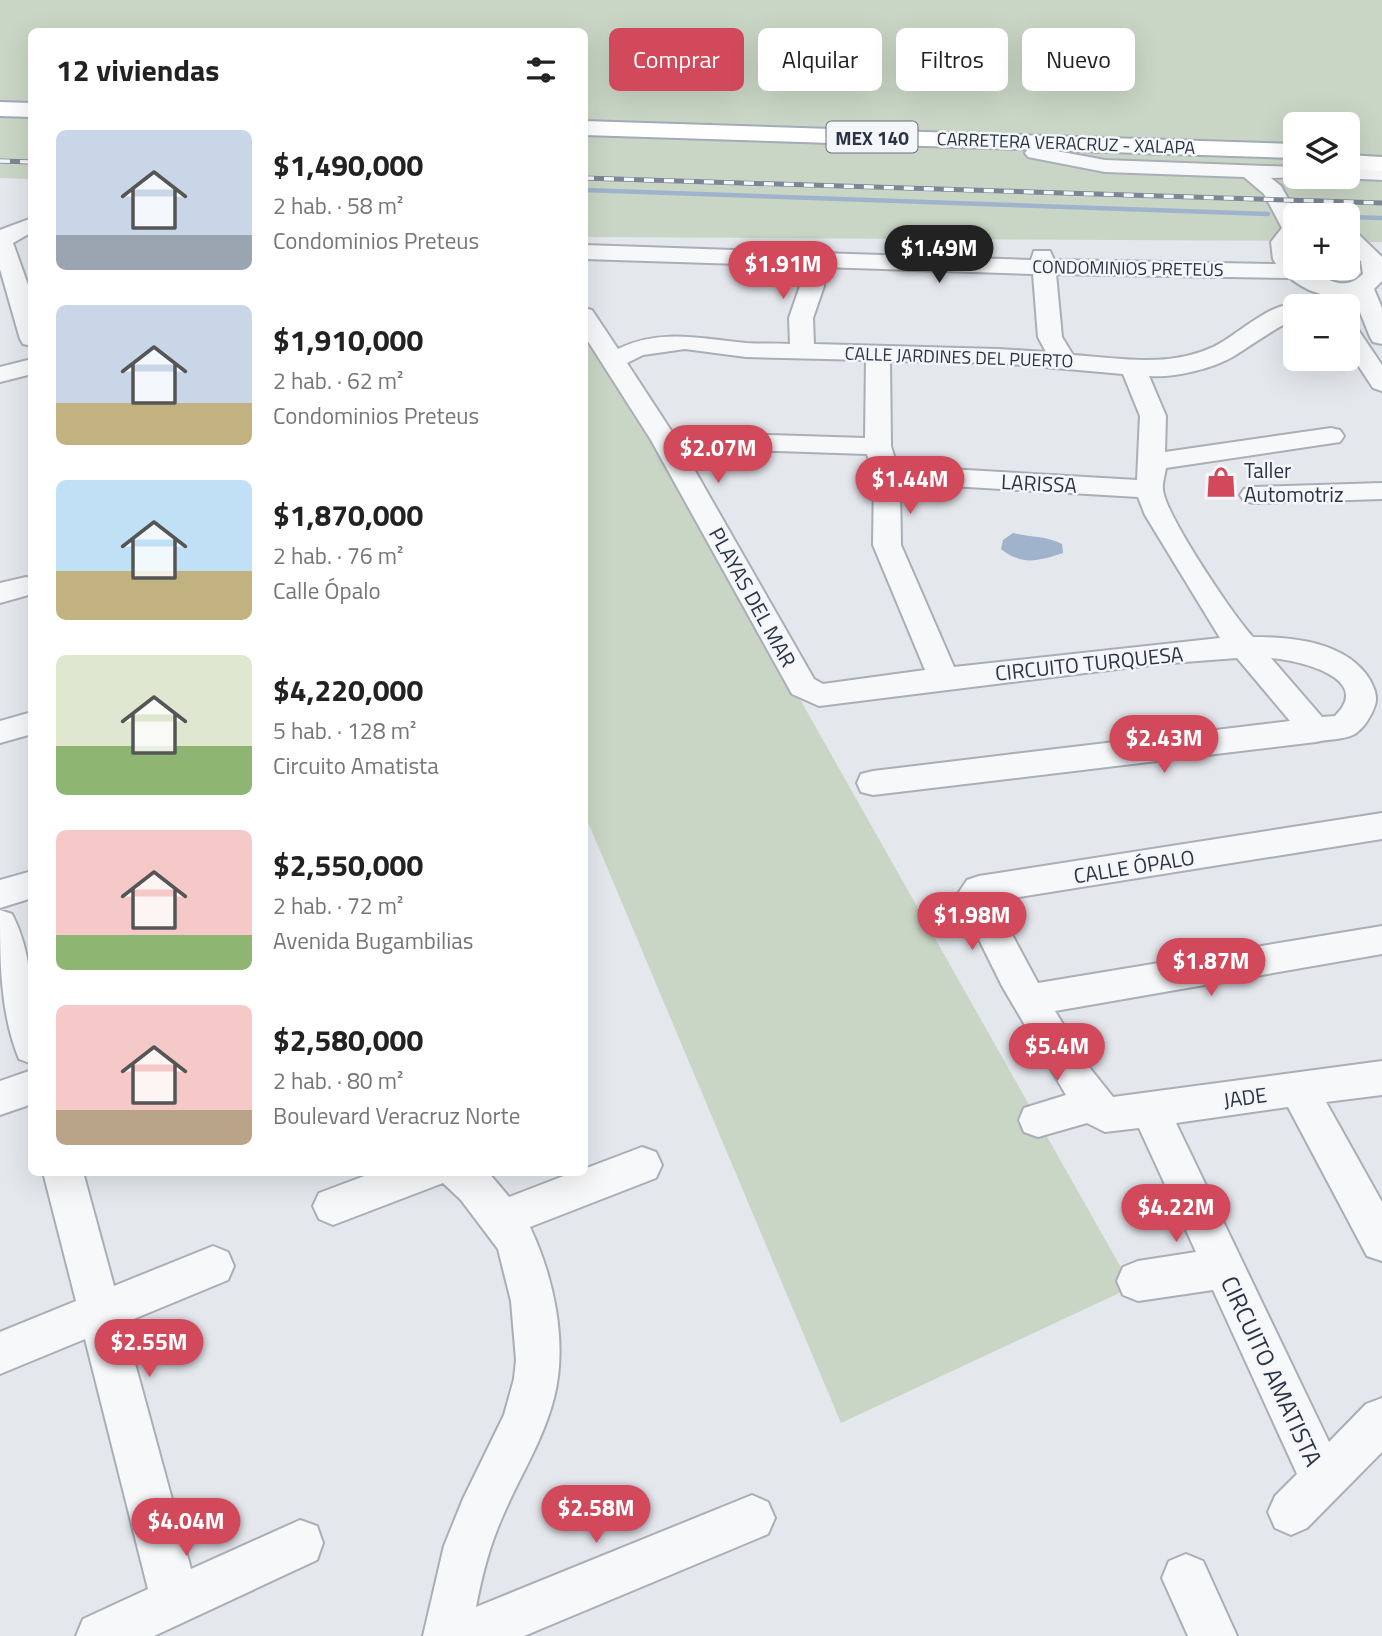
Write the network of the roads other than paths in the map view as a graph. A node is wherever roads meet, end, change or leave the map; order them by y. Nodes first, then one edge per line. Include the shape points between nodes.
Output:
1 (0, 109) edge
2 (28, 110) edge
3 (0, 122) edge
4 (28, 123) edge
5 (588, 128) edge
6 (588, 139) edge
7 (1283, 150) edge
8 (1360, 152) edge
9 (1035, 153) junction
10 (1382, 153) edge
11 (1283, 161) edge
12 (1360, 162) edge
13 (1382, 163) edge
14 (1251, 173) junction
15 (1360, 174) edge
16 (1382, 174) edge
17 (1283, 178) edge
18 (1283, 208) edge
19 (0, 219) edge
20 (28, 222) edge
21 (28, 224) edge
22 (1, 240) edge
23 (588, 243) edge
24 (588, 252) edge
25 (1360, 252) edge
26 (809, 254) junction
27 (1043, 262) junction
28 (1283, 265) edge
29 (1375, 270) edge
30 (1304, 280) edge
31 (8, 284) edge
32 (1317, 294) edge
33 (1340, 294) edge
34 (1283, 316) edge
35 (588, 321) edge
36 (28, 330) edge
37 (1382, 337) edge
38 (802, 351) junction
39 (1360, 351) edge
40 (878, 353) junction
41 (613, 361) junction
42 (1065, 361) junction
43 (28, 367) edge
44 (1134, 369) junction
45 (0, 375) edge
46 (1382, 383) edge
47 (1331, 436) dead end
48 (664, 440) junction
49 (878, 446) junction
50 (1154, 462) junction
51 (887, 474) junction
52 (1149, 489) junction
53 (1382, 491) edge
54 (1254, 495) dead end
55 (1245, 649) junction
56 (1368, 677) edge
57 (944, 679) junction
58 (816, 695) joint
59 (28, 724) edge
60 (1316, 731) junction
61 (0, 732) edge
62 (873, 783) dead end
63 (1382, 826) edge
64 (28, 885) edge
65 (0, 894) edge
66 (0, 924) edge
67 (1382, 940) edge
68 (1030, 1000) junction
69 (28, 1032) edge
70 (1382, 1078) edge
71 (28, 1088) edge
72 (1299, 1090) junction
73 (0, 1098) edge
74 (1101, 1110) junction
75 (1151, 1111) junction
76 (1038, 1119) dead end
77 (642, 1165) dead end
78 (64, 1176) edge
79 (417, 1176) edge
80 (463, 1176) edge
81 (333, 1206) dead end
82 (501, 1219) junction
83 (1382, 1242) edge
84 (213, 1266) dead end
85 (1224, 1268) junction
86 (1138, 1281) dead end
87 (97, 1312) junction
88 (0, 1353) edge
89 (1382, 1420) edge
90 (1322, 1478) junction
91 (1291, 1511) dead end
92 (752, 1518) dead end
93 (300, 1543) dead end
94 (1186, 1578) dead end
95 (175, 1600) junction
96 (100, 1636) edge
97 (447, 1636) edge
98 (465, 1636) edge
99 (1213, 1636) edge

1 - 2 main road
3 - 4 main road
5 - 7 main road, CARRETERA VERACRUZ - XALAPA / MEX 140
6 - 9 main road, CARRETERA VERACRUZ - XALAPA / MEX 140
8 - 10 main road
9 - 11 main road, CARRETERA VERACRUZ - XALAPA / MEX 140
9 - 14 street via 1105,166
12 - 13 main road
14 - 17 street
14 - 18 street via 1273,191
15 - 16 street
19 - 20 street
21 - 22 street
22 - 31 street
23 - 26 street, CONDOMINIOS PRETEUS
24 - 26 street, CONDOMINIOS PRETEUS
25 - 29 street
26 - 27 street, CONDOMINIOS PRETEUS
26 - 38 street via 812,286 801,318
27 - 28 street, CONDOMINIOS PRETEUS
27 - 42 street via 1050,337
29 - 33 street
29 - 37 street
30 - 32 street
31 - 36 street
34 - 44 street, CALLE JARDINES DEL PUERTO via 1223,352 1198,361
35 - 41 street, PLAYAS DEL MAR
38 - 40 street, CALLE JARDINES DEL PUERTO
38 - 41 street, CALLE JARDINES DEL PUERTO via 685,342 637,349
39 - 46 street
40 - 42 street, CALLE JARDINES DEL PUERTO
40 - 49 street
41 - 48 street, PLAYAS DEL MAR
42 - 44 street, CALLE JARDINES DEL PUERTO
43 - 45 street
44 - 50 street via 1153,416
47 - 50 street
48 - 49 street
48 - 58 street, PLAYAS DEL MAR via 803,686
49 - 51 street
50 - 52 street
51 - 52 street, LARISSA
51 - 57 street via 890,556
52 - 55 street via 1158,515
53 - 54 street
55 - 56 street, CIRCUITO TURQUESA via 1309,653
55 - 57 street, CIRCUITO TURQUESA
55 - 60 street
56 - 60 street, CIRCUITO TURQUESA via 1360,691 1356,716 1344,726
57 - 58 street, CIRCUITO TURQUESA
59 - 61 street
60 - 62 street, CIRCUITO TURQUESA
63 - 68 street, CALLE ÓPALO via 979,890 975,897
64 - 65 street
66 - 69 street
67 - 68 street
68 - 74 street, CALLE ÓPALO
70 - 72 street, JADE
71 - 73 street
72 - 75 street, JADE
72 - 83 street
74 - 75 street, JADE
74 - 76 street, JADE
75 - 85 street, CIRCUITO AMATISTA
77 - 82 street
78 - 87 street
79 - 81 street
80 - 82 street
82 - 97 street via 517,1245 536,1334 537,1363 521,1430 472,1531 458,1574
84 - 87 street
85 - 86 street
85 - 90 street, CIRCUITO AMATISTA
87 - 88 street
87 - 95 street
89 - 90 street, CIRCUITO AMATISTA
90 - 91 street
92 - 98 street
93 - 95 street
94 - 99 street
95 - 96 street

